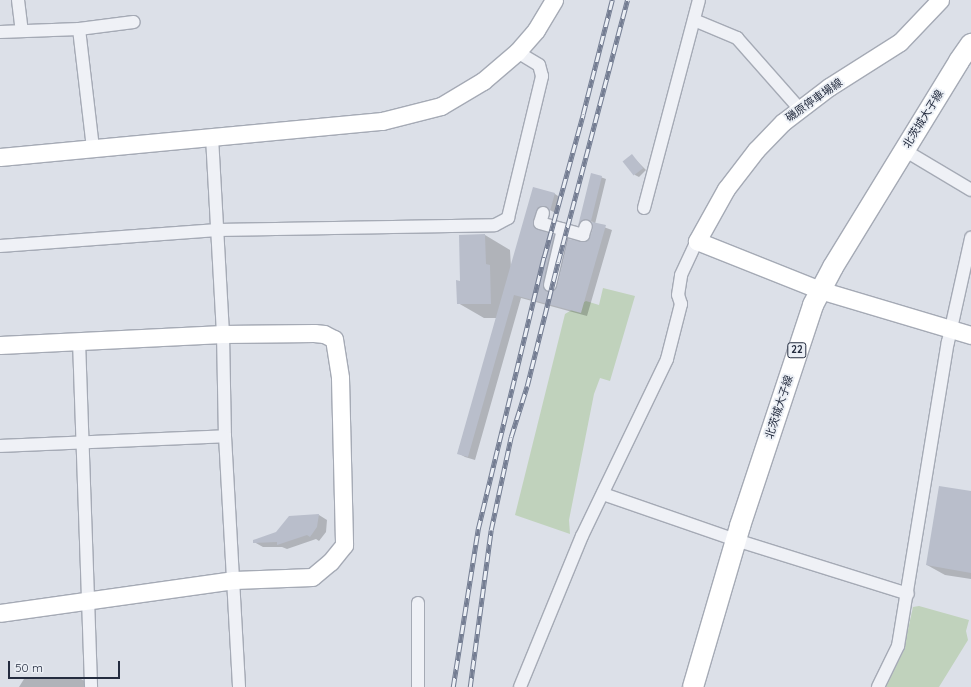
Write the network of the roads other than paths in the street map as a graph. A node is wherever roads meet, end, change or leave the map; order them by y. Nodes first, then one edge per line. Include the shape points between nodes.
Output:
1 (18, 0) edge
2 (554, 0) edge
3 (699, 0) edge
4 (940, 0) edge
5 (694, 20) junction
6 (134, 22) dead end
7 (79, 29) junction
8 (22, 31) junction
9 (0, 32) edge
10 (971, 44) edge
11 (517, 52) junction
12 (799, 108) junction
13 (212, 137) junction
14 (93, 148) junction
15 (904, 150) junction
16 (0, 157) edge
17 (971, 190) edge
18 (644, 208) dead end
19 (544, 217) dead end
20 (583, 228) dead end
21 (563, 229) junction
22 (217, 230) junction
23 (971, 238) edge
24 (696, 241) junction
25 (0, 246) edge
26 (550, 285) dead end
27 (820, 290) junction
28 (950, 328) junction
29 (223, 334) junction
30 (971, 335) edge
31 (79, 341) junction
32 (0, 345) edge
33 (225, 436) junction
34 (81, 441) junction
35 (0, 446) edge
36 (603, 494) junction
37 (736, 540) junction
38 (234, 580) junction
39 (908, 594) junction
40 (87, 600) junction
41 (418, 603) dead end
42 (0, 613) edge
43 (91, 687) edge
44 (240, 687) edge
45 (418, 687) edge
46 (520, 687) edge
47 (693, 687) edge
48 (878, 687) edge

1 - 8 street
2 - 11 street via 536,30
3 - 5 street
4 - 12 street, 磯原停車場線 via 900,42
5 - 12 street via 737,38
5 - 18 street
6 - 7 street
7 - 8 street
7 - 14 street
8 - 9 street
10 - 15 main road, 北茨城大子線 / 22
11 - 13 street via 483,81 441,106 382,122
11 - 22 street via 539,65 542,76 508,218 496,225
12 - 24 street, 磯原停車場線 via 756,150 726,189
13 - 14 street
13 - 22 street
14 - 16 street
15 - 17 street
15 - 27 main road, 北茨城大子線 / 22
19 - 21 street
20 - 21 street
21 - 26 street
22 - 25 street
22 - 29 street
23 - 28 street
24 - 27 street
24 - 36 street via 681,275 678,295 681,304 667,359
27 - 28 street
27 - 37 main road, 北茨城大子線 / 22 via 808,317
28 - 30 street
28 - 39 street
29 - 31 street
29 - 33 street
29 - 38 street via 324,334 334,338 340,378 344,545 330,562 312,577
31 - 32 street
31 - 34 street
33 - 34 street
33 - 38 street
34 - 35 street
34 - 40 street
36 - 37 street
36 - 46 street via 582,536
37 - 39 street
37 - 47 main road, 北茨城大子線 / 22
38 - 40 street
38 - 44 street
39 - 48 street via 898,646
40 - 42 street
40 - 43 street
41 - 45 street

